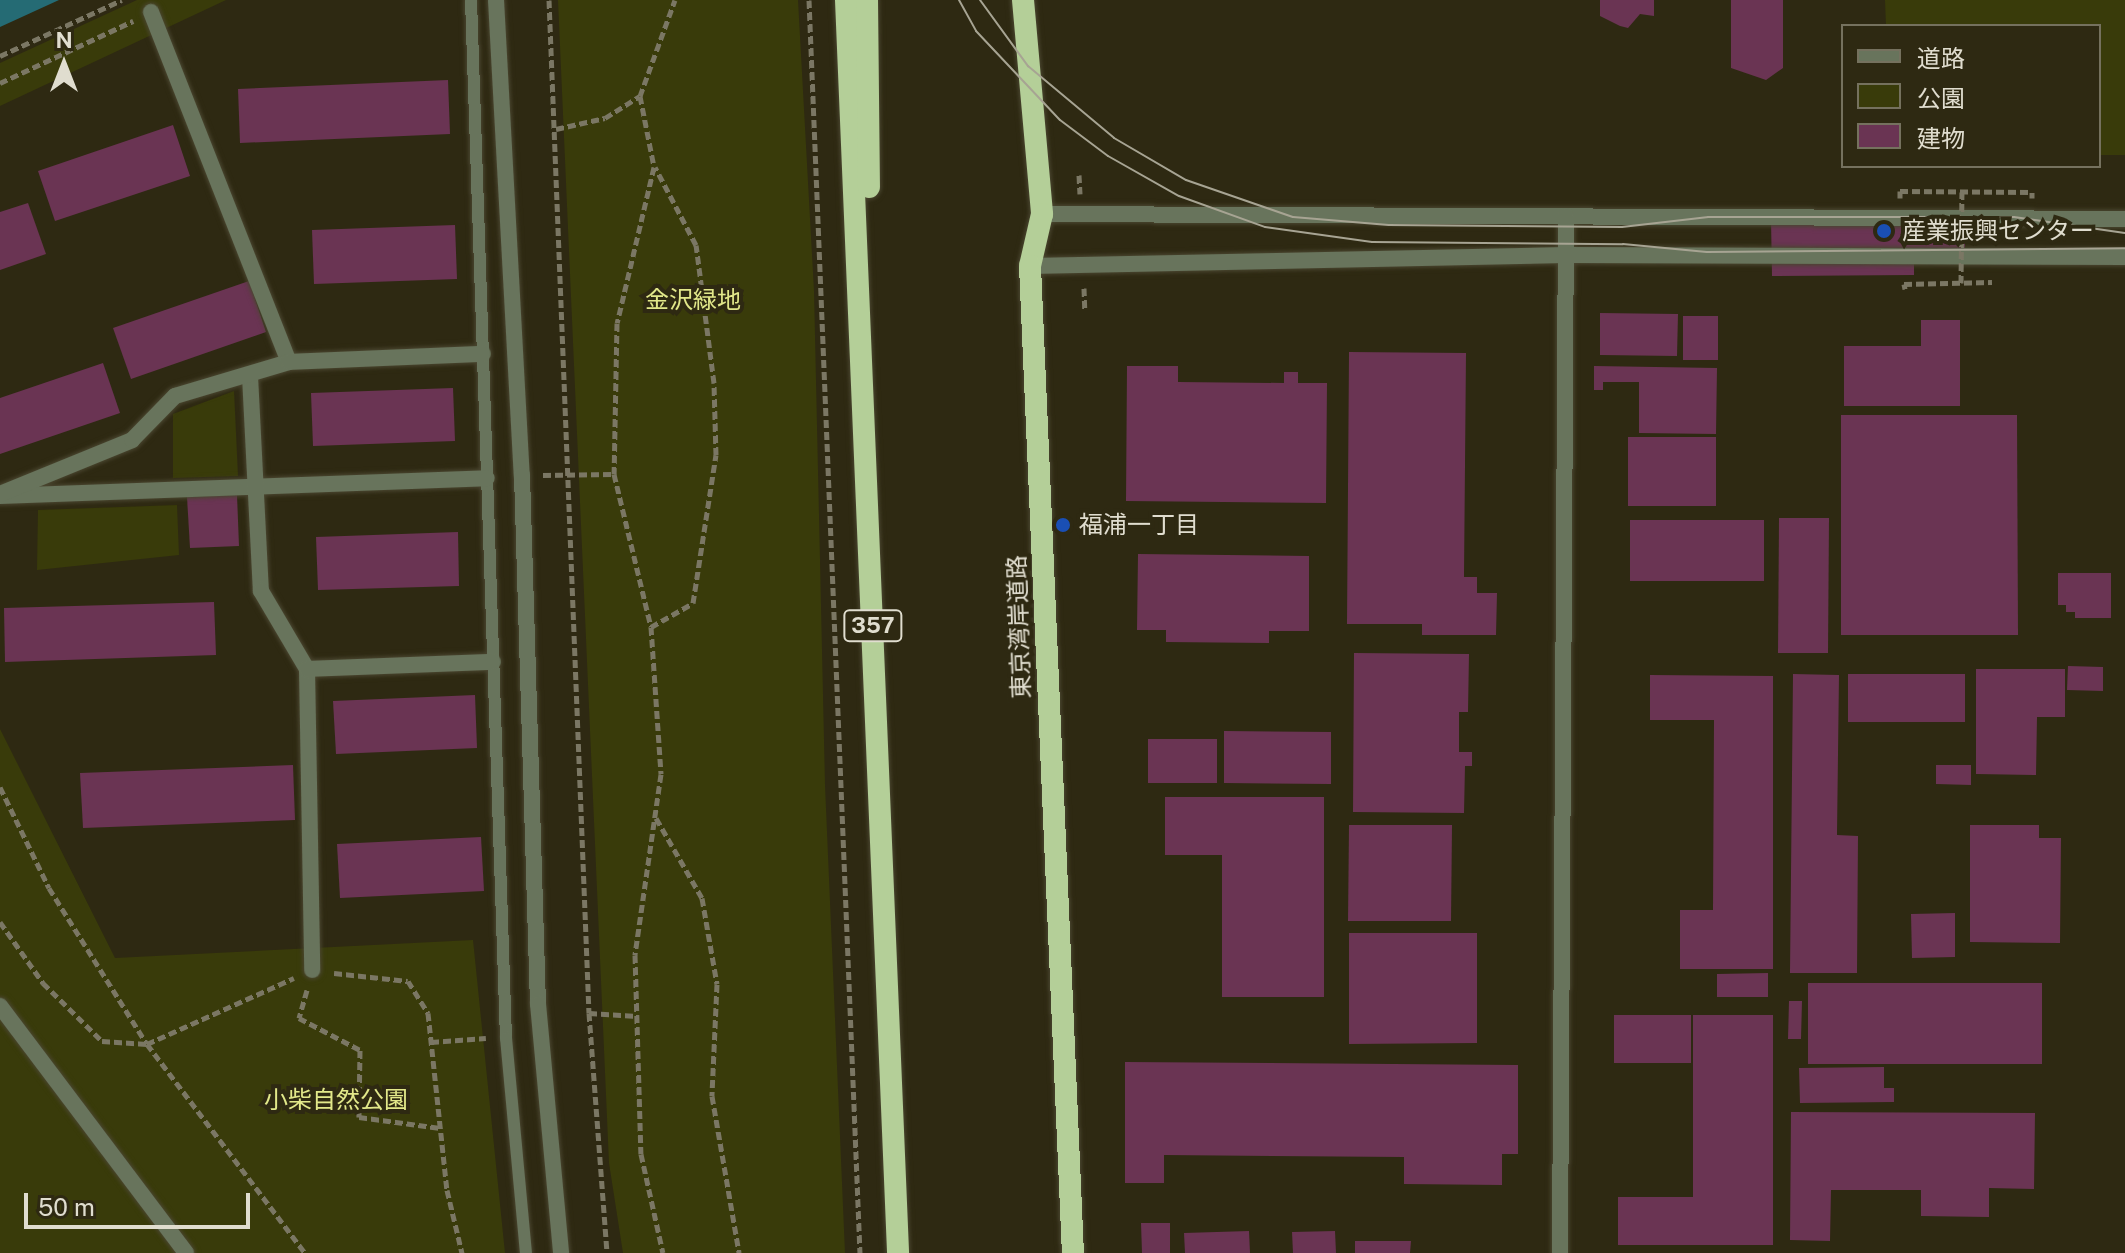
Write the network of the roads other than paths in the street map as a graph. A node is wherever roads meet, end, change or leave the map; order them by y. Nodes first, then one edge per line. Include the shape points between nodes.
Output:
1 (471, 0) edge
2 (496, 0) edge
3 (846, 0) edge
4 (867, 0) edge
5 (1023, 0) edge
6 (151, 12) road end
7 (1042, 214) junction
8 (1566, 216) junction
9 (2125, 219) edge
10 (1566, 255) junction
11 (2125, 257) edge
12 (1030, 266) junction
13 (859, 267) junction
14 (483, 354) junction
15 (289, 362) junction
16 (250, 376) junction
17 (487, 478) junction
18 (255, 490) junction
19 (0, 495) edge
20 (493, 662) junction
21 (307, 669) junction
22 (312, 970) road end
23 (0, 1006) edge
24 (186, 1253) edge
25 (526, 1253) edge
26 (561, 1253) edge
27 (898, 1253) edge
28 (1073, 1253) edge
29 (1560, 1253) edge

1 - 14 lane
2 - 26 street via 522,475 538,1004
3 - 13 highway, 357
4 - 13 highway, 357 via 869,188
5 - 7 highway, 東京湾岸道路
6 - 15 street
7 - 8 street
7 - 12 highway, 東京湾岸道路
8 - 9 street
8 - 10 street
10 - 11 street
10 - 12 street
10 - 29 street
12 - 28 highway, 東京湾岸道路
13 - 27 highway, 357
14 - 15 street
14 - 17 lane
15 - 16 street
16 - 18 street
16 - 19 street via 175,396 132,440
17 - 18 street
17 - 20 lane
18 - 19 street
18 - 21 street via 261,591
20 - 21 street
20 - 25 lane via 506,1038
21 - 22 street
23 - 24 street

